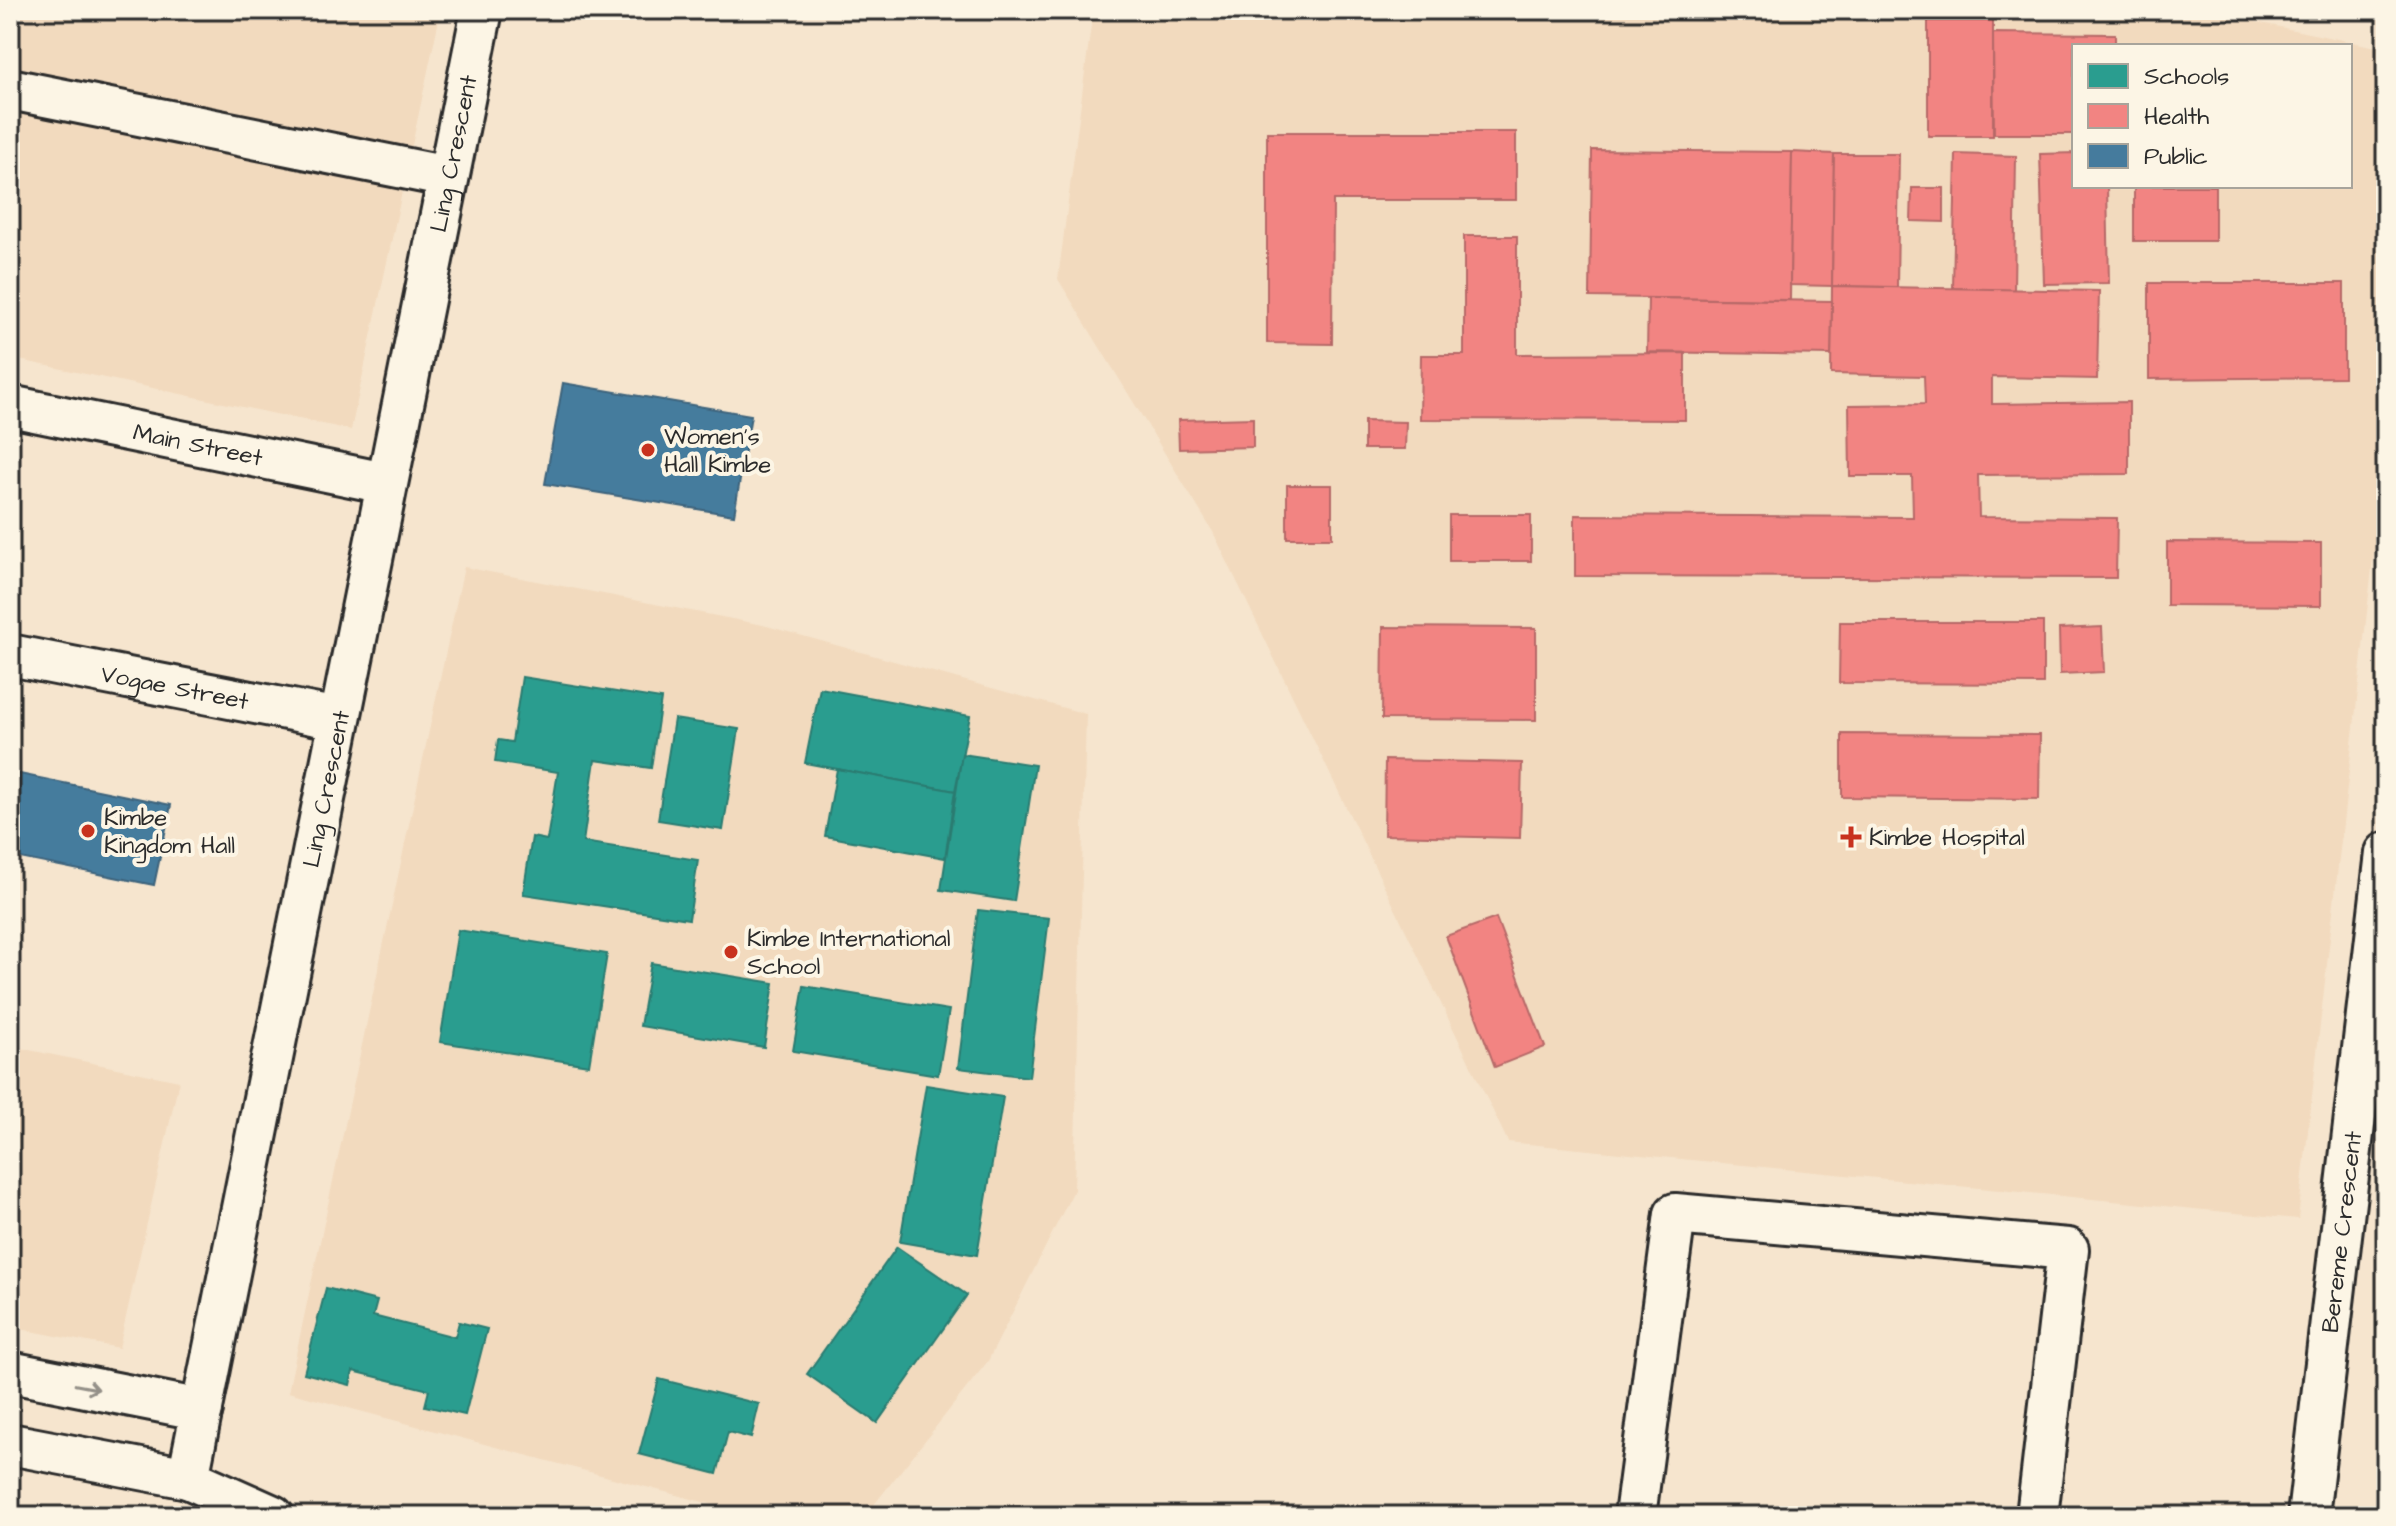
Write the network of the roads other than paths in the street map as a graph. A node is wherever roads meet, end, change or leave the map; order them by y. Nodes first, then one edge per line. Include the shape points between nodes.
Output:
1 (482, 10) edge
2 (10, 89) edge
3 (448, 177) junction
4 (10, 406) edge
5 (385, 483) junction
6 (10, 655) edge
7 (338, 719) junction
8 (2386, 853) edge
9 (10, 1372) edge
10 (202, 1410) junction
11 (10, 1444) edge
12 (188, 1478) junction
13 (273, 1516) edge
14 (1635, 1516) edge
15 (2037, 1516) edge
16 (2308, 1516) edge

1 - 3 street, Ling Crescent
2 - 3 street
3 - 5 street, Ling Crescent
4 - 5 street, Main Street
5 - 7 street, Ling Crescent
6 - 7 street, Vogae Street
7 - 10 street, Ling Crescent
8 - 16 street, Bereme Crescent
9 -> 10 street
10 - 12 street, Ling Crescent
11 - 12 street
12 - 13 street
14 - 15 street via 1675,1214 2068,1249

